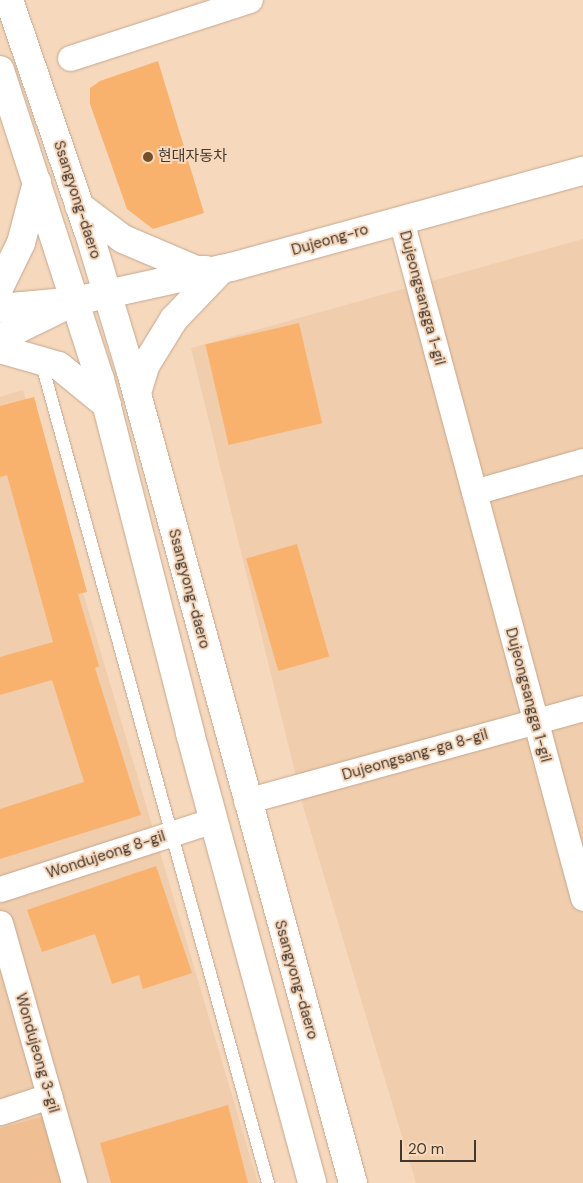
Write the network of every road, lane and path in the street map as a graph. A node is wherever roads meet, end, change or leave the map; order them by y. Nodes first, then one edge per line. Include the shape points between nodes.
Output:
1 (9, 0) edge
2 (244, 1) edge
3 (70, 58) dead end
4 (0, 70) edge
5 (583, 171) edge
6 (37, 182) junction
7 (79, 206) junction
8 (401, 220) junction
9 (222, 269) junction
10 (0, 286) edge
11 (107, 293) junction
12 (74, 301) junction
13 (0, 308) edge
14 (0, 338) edge
15 (0, 349) edge
16 (41, 361) junction
17 (137, 392) junction
18 (107, 405) junction
19 (583, 461) edge
20 (474, 492) junction
21 (583, 708) edge
22 (535, 721) junction
23 (246, 801) junction
24 (213, 820) junction
25 (170, 834) junction
26 (0, 889) edge
27 (583, 898) edge
28 (0, 923) edge
29 (49, 1096) junction
30 (0, 1112) edge
31 (74, 1183) edge
32 (268, 1183) edge
33 (312, 1183) edge
34 (353, 1183) edge

1 - 7 street, Ssangyong-daero
2 - 3 street
4 - 6 street
5 - 8 street, Dujeong-ro
6 - 10 street via 21,243
6 - 12 street
7 - 9 street via 123,239 196,270
7 - 11 street, Ssangyong-daero
8 - 9 street, Dujeong-ro
8 - 20 street, Dujeongsangga 1-gil
9 - 11 street, Dujeong-ro
9 - 17 street via 174,319 145,366
11 - 12 street, Dujeong-ro
11 - 17 street, Ssangyong-daero
12 - 13 street, Dujeong-ro
12 - 14 street, Dujeong-ro
12 - 18 street
15 - 16 street
16 - 18 street via 59,366
16 - 25 lane
17 - 23 street, Ssangyong-daero
18 - 24 street
19 - 20 street
20 - 22 street, Dujeongsangga 1-gil
21 - 22 street, Dujeongsang-ga 8-gil
22 - 23 street, Dujeongsang-ga 8-gil
22 - 27 street, Dujeongsangga 1-gil
23 - 34 street, Ssangyong-daero
24 - 25 street, Wondujeong 8-gil
24 - 33 street
25 - 26 street, Wondujeong 8-gil
25 - 32 lane
28 - 29 street, Wondujeong 3-gil
29 - 30 street
29 - 31 street, Wondujeong 3-gil

